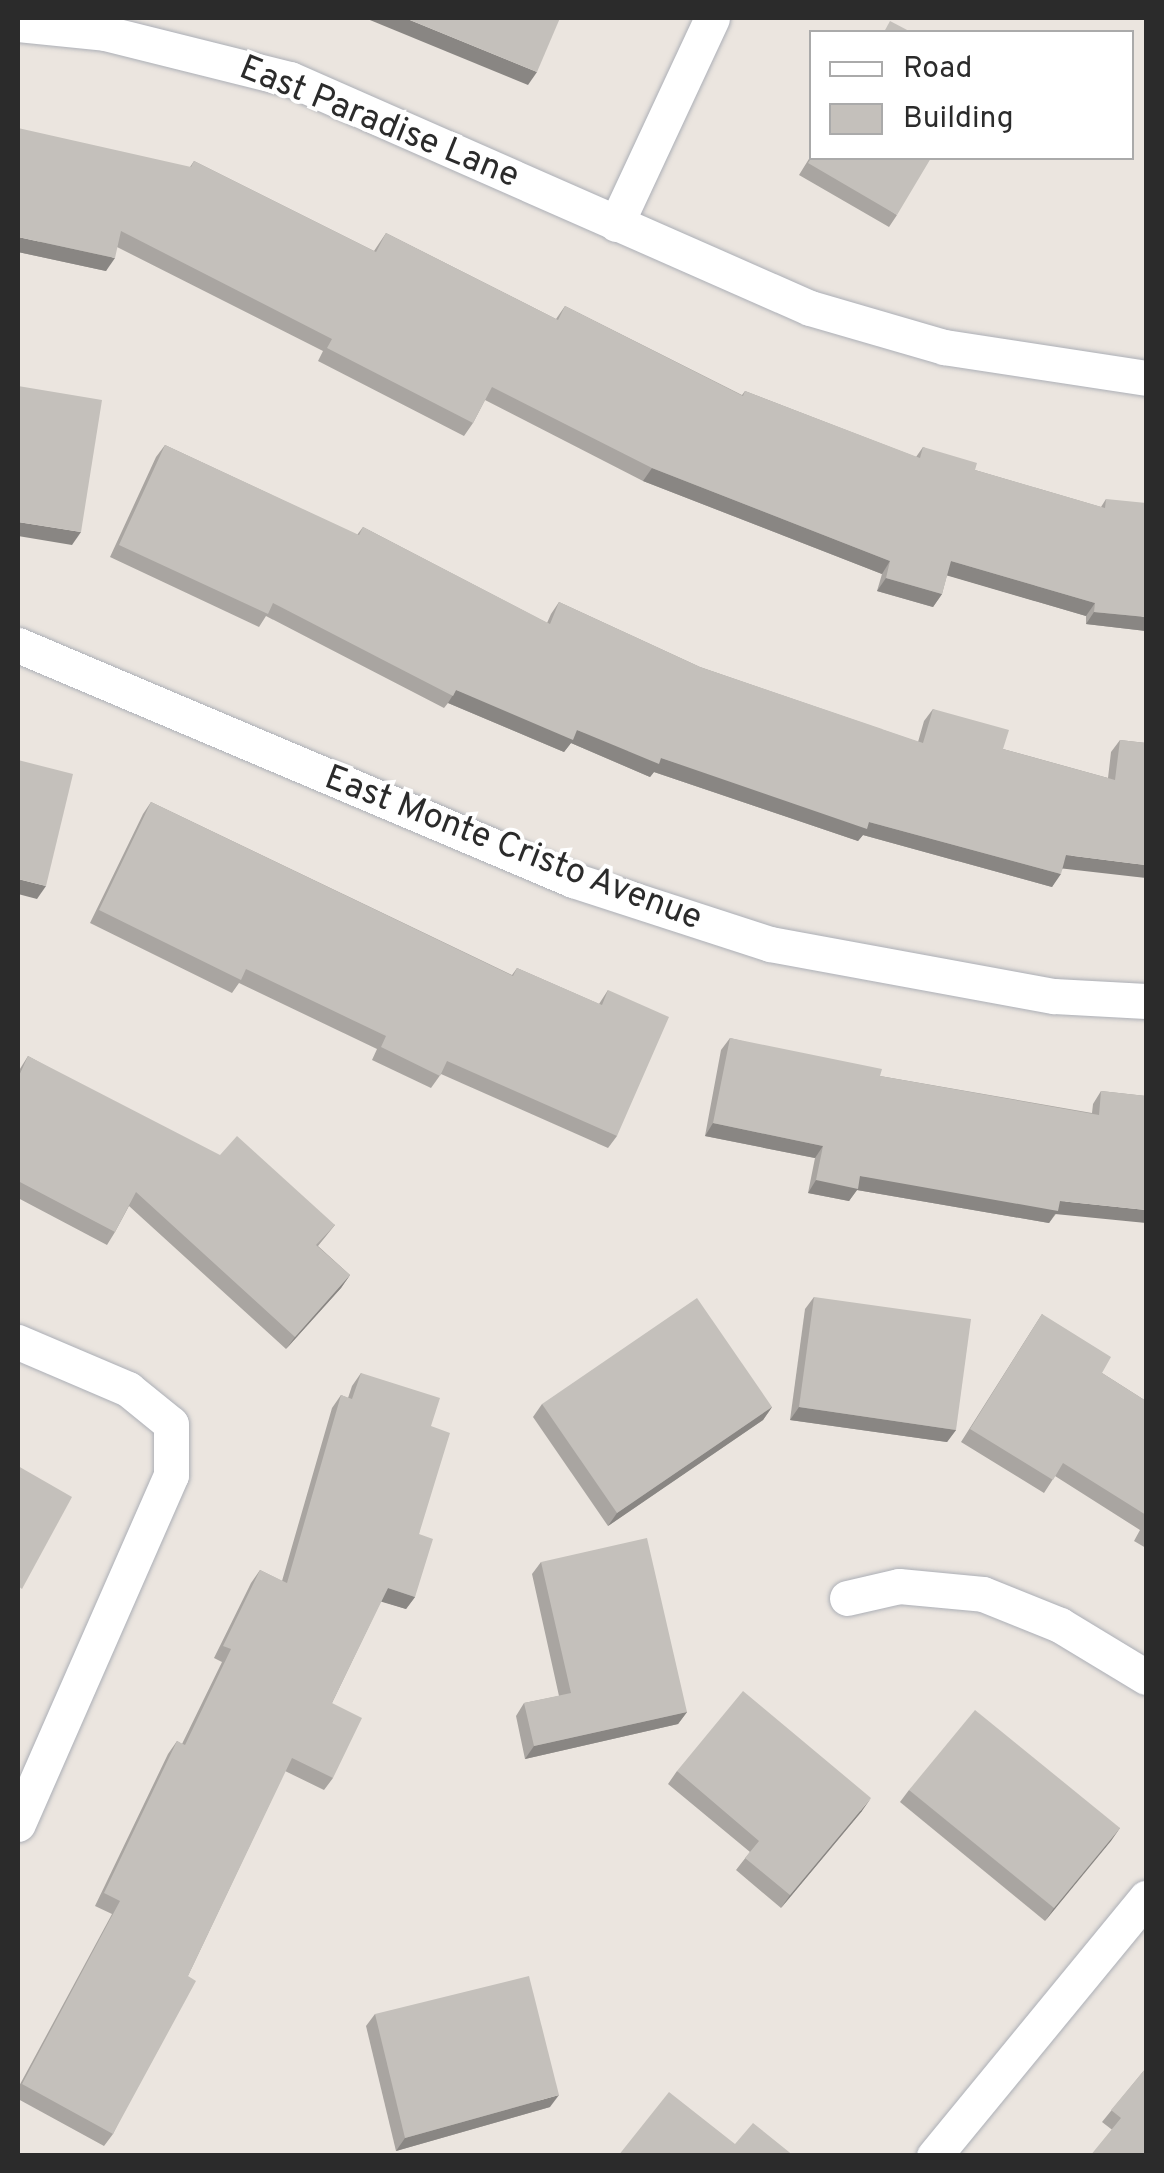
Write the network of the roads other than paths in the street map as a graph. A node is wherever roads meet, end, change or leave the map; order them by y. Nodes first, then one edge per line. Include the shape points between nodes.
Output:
1 (712, 18) edge
2 (22, 22) edge
3 (616, 224) junction
4 (1146, 378) edge
5 (18, 646) edge
6 (1146, 1001) edge
7 (18, 1342) edge
8 (847, 1598) dead end
9 (1146, 1677) edge
10 (18, 1824) edge
11 (1146, 1898) edge
12 (934, 2156) edge

1 - 3 street
2 - 3 street, East Paradise Lane via 105,33 290,79
3 - 4 street, East Paradise Lane via 810,308 944,346
5 - 6 street, East Monte Cristo Avenue via 573,880 770,944 1054,996
7 - 10 street via 128,1389 171,1424 171,1475
8 - 9 street via 899,1586 983,1594 1060,1625
11 - 12 street

